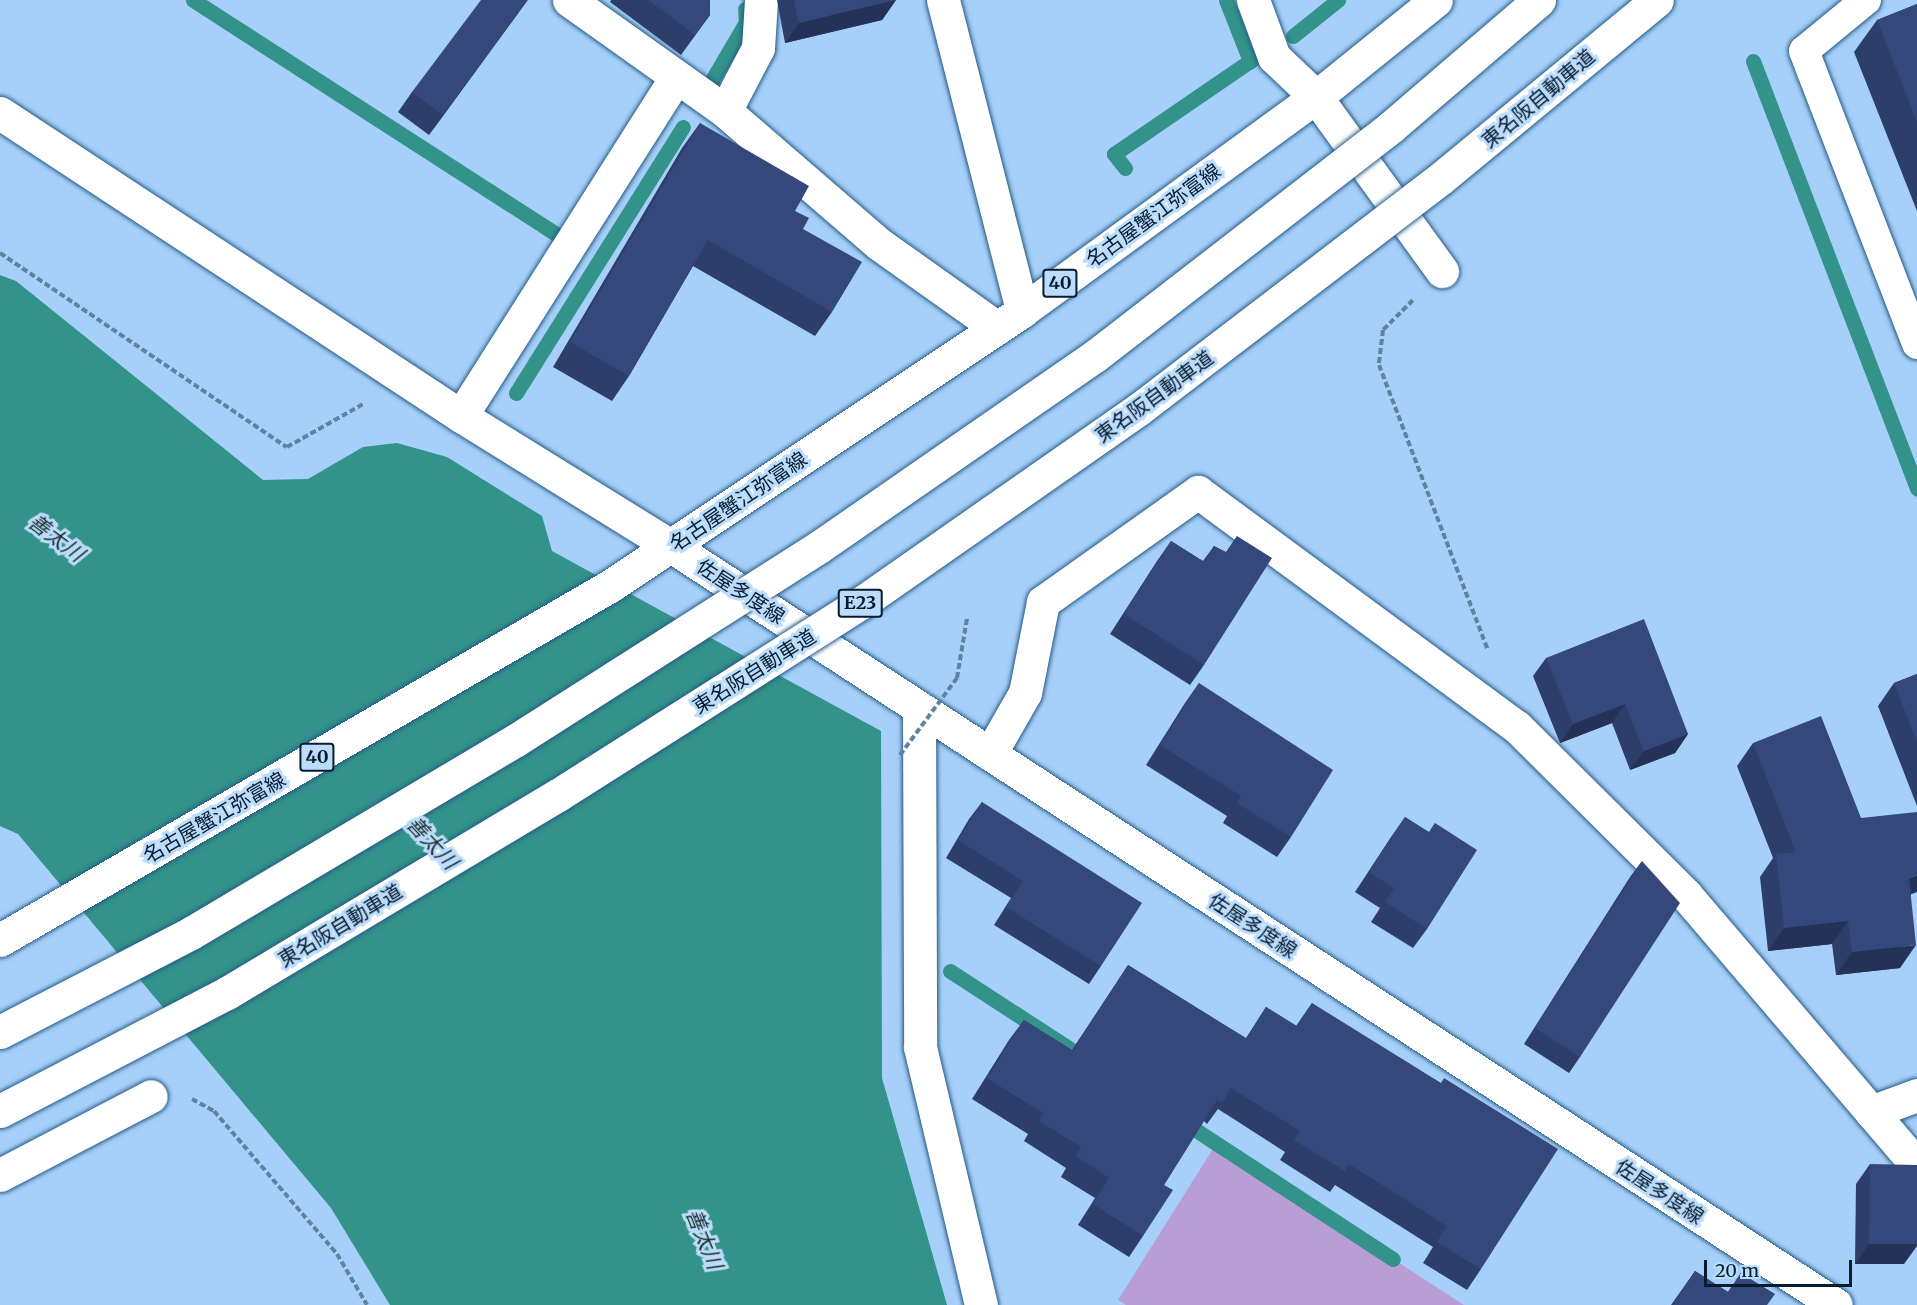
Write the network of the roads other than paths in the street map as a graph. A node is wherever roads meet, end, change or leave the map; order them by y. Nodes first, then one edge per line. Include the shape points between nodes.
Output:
1 (569, 0) edge
2 (761, 0) edge
3 (943, 0) edge
4 (1253, 0) edge
5 (1436, 0) edge
6 (1539, 0) edge
7 (1657, 0) edge
8 (1866, 0) edge
9 (676, 78) junction
10 (1316, 96) junction
11 (725, 111) junction
12 (0, 113) edge
13 (1442, 271) road end
14 (1009, 319) junction
15 (1917, 344) edge
16 (461, 416) junction
17 (671, 546) junction
18 (919, 708) junction
19 (990, 754) junction
20 (12, 934) edge
21 (0, 1032) edge
22 (1917, 1095) edge
23 (151, 1096) road end
24 (0, 1111) edge
25 (1871, 1112) junction
26 (1917, 1165) edge
27 (0, 1175) edge
28 (981, 1305) edge
29 (1836, 1305) edge

1 - 9 main road
2 - 11 main road via 758,48
3 - 14 main road
4 - 10 main road via 1274,57
5 - 10 main road, 名古屋蟹江弥富線 / 40
6 - 21 main road, bridge via 1391,127 1095,356 819,547 516,740 191,933
7 - 24 main road, 東名阪自動車道 / E23, bridge via 1440,179 1138,409 861,603 558,795 227,993
8 - 15 lane via 1804,51
9 - 11 main road
9 - 16 main road
10 - 13 main road
10 - 14 main road, 名古屋蟹江弥富線 / 40
11 - 14 main road via 879,244
12 - 16 main road, 佐屋多度線
14 - 17 main road, 名古屋蟹江弥富線 / 40
16 - 17 main road, 佐屋多度線
17 - 18 main road, 佐屋多度線
17 - 20 main road, 名古屋蟹江弥富線 / 40 via 610,586
18 - 19 main road, 佐屋多度線
18 - 28 main road via 920,1047
19 - 25 main road via 1025,693 1043,602 1198,492 1517,727 1686,895
19 - 29 main road, 佐屋多度線
22 - 25 main road
23 - 27 main road
25 - 26 main road

